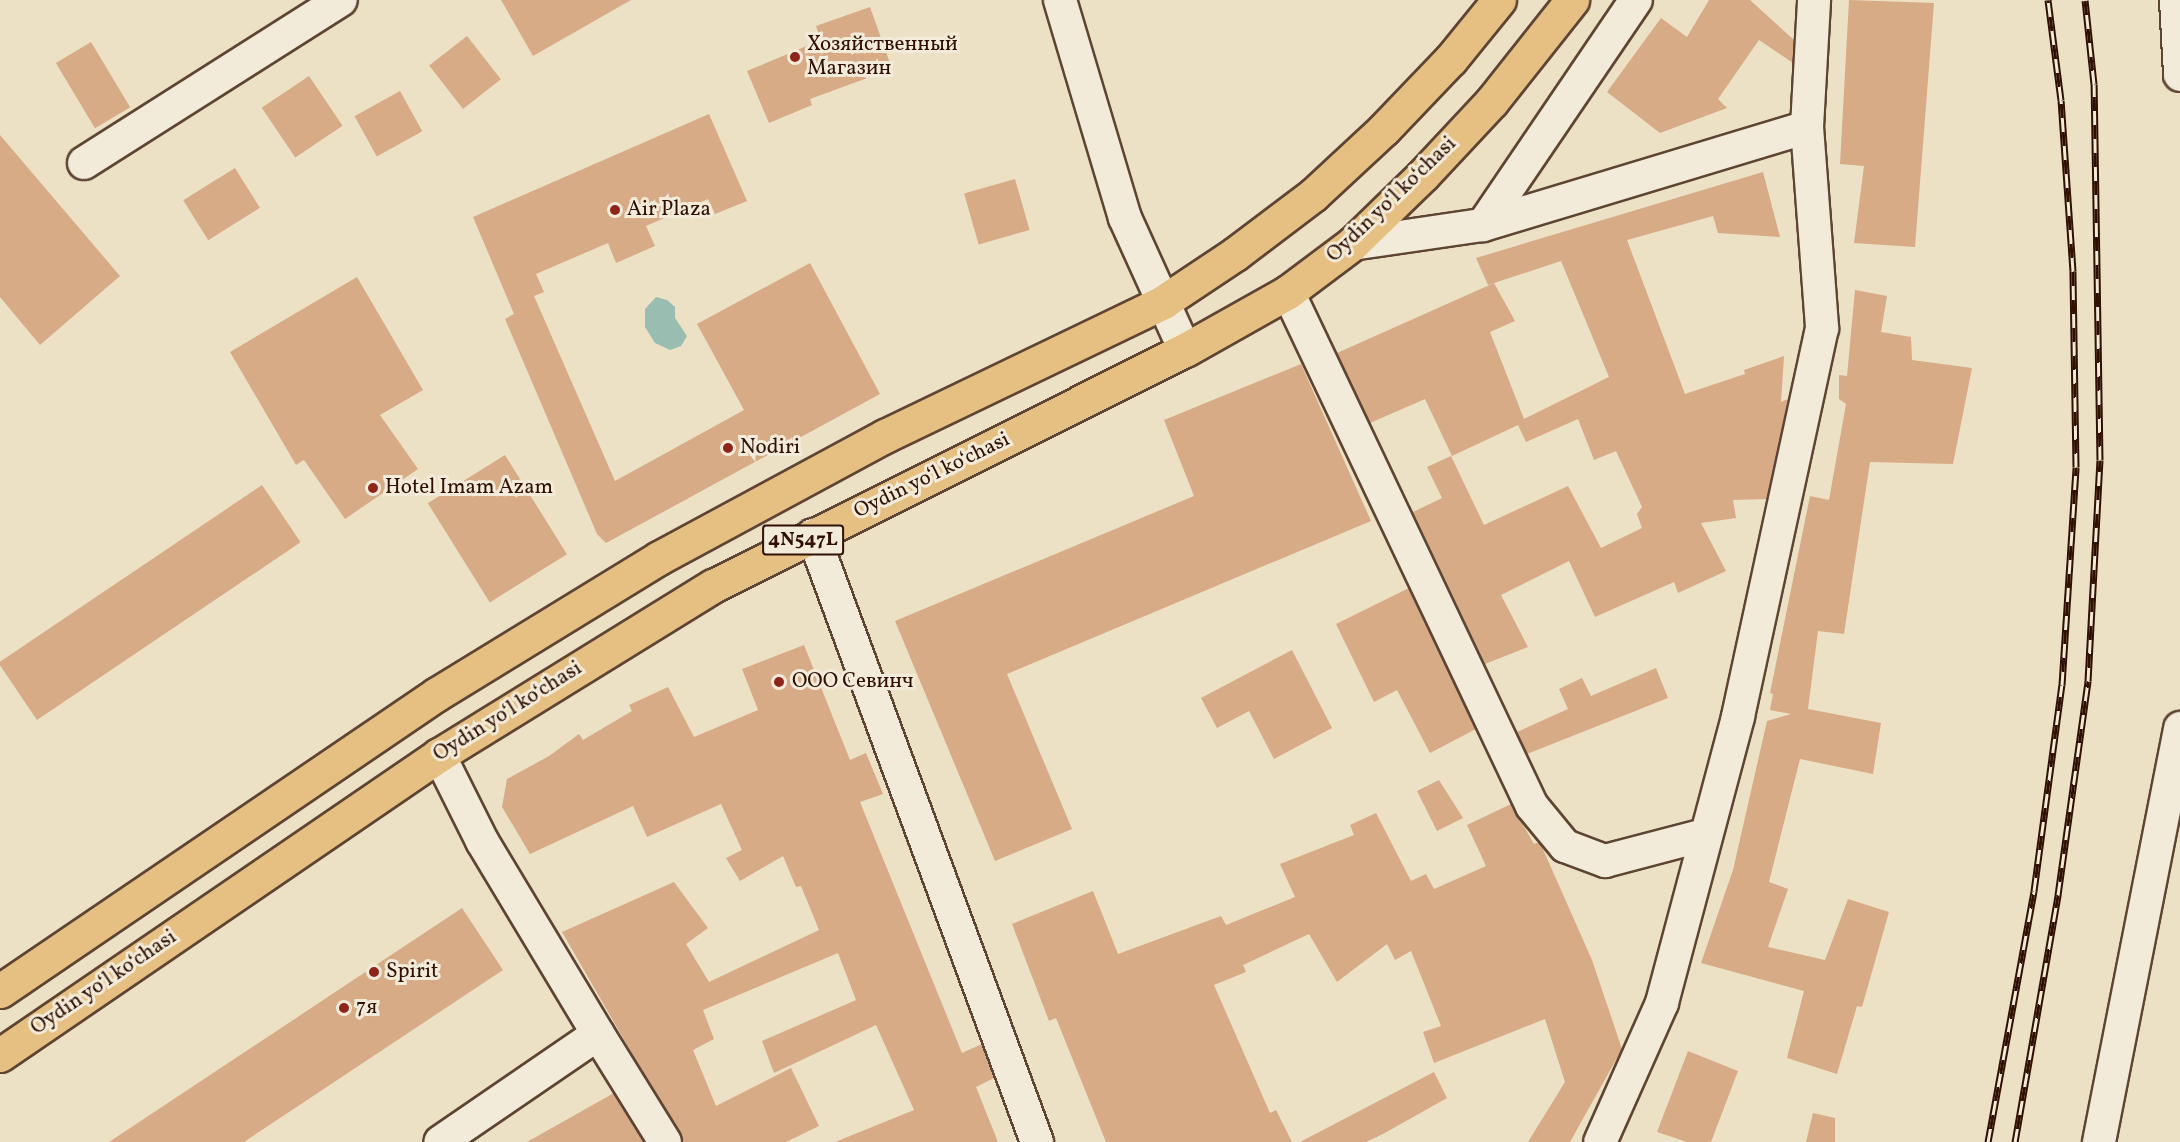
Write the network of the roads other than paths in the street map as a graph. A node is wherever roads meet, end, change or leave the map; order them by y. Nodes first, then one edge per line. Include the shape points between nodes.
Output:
1 (341, 0) edge
2 (1060, 0) edge
3 (1499, 0) edge
4 (1572, 0) edge
5 (1636, 0) edge
6 (1814, 0) edge
7 (2176, 0) edge
8 (2180, 75) edge
9 (1807, 127) junction
10 (84, 163) dead end
11 (1483, 225) junction
12 (1352, 244) junction
13 (1288, 292) junction
14 (1163, 302) junction
15 (1185, 350) junction
16 (813, 535) junction
17 (2180, 728) edge
18 (439, 755) junction
19 (1704, 835) junction
20 (0, 991) edge
21 (598, 1034) junction
22 (0, 1055) edge
23 (440, 1142) edge
24 (665, 1142) edge
25 (1037, 1142) edge
26 (1600, 1142) edge
27 (2099, 1142) edge

1 - 10 street
2 - 14 street via 1125,218
3 - 14 main road, 4N547L via 1399,114 1313,195
4 - 12 main road, Oydin yoʻl koʻchasi / 4N547L via 1492,101
5 - 11 street
6 - 9 street
7 - 8 street
9 - 11 street
9 - 19 street via 1822,328 1738,717
11 - 12 street
12 - 13 main road, Oydin yoʻl koʻchasi / 4N547L
13 - 15 main road, Oydin yoʻl koʻchasi / 4N547L
13 - 19 street via 1532,806 1565,846 1605,861
14 - 15 street
14 - 20 main road, 4N547L via 885,436 659,558 437,694
15 - 16 main road, Oydin yoʻl koʻchasi / 4N547L
16 - 18 main road, Oydin yoʻl koʻchasi / 4N547L via 713,586
16 - 25 street
17 - 27 street
18 - 21 street via 482,841
18 - 22 main road, Oydin yoʻl koʻchasi / 4N547L
19 - 26 street via 1662,1003
21 - 23 street
21 - 24 street

